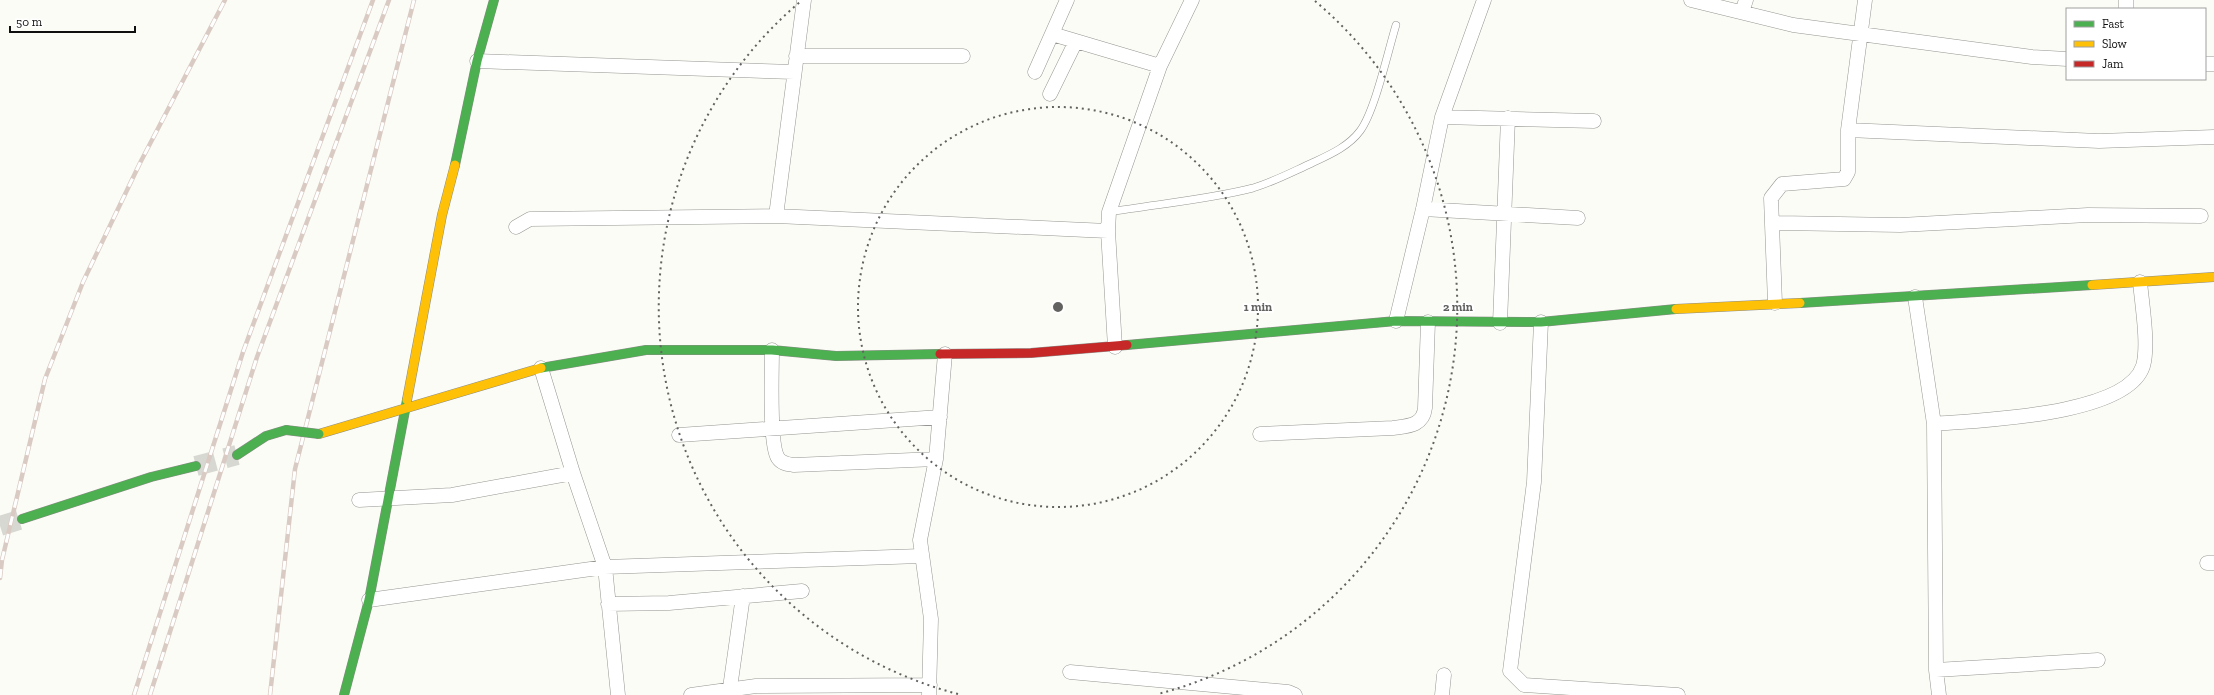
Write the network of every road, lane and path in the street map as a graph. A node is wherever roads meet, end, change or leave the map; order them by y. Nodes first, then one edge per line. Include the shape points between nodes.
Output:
1 (494, 0) edge
2 (804, 0) edge
3 (1067, 0) edge
4 (1192, 0) edge
5 (1484, 0) edge
6 (1691, 0) edge
7 (1865, 0) edge
8 (1744, 6) edge
9 (1396, 25) dead end
10 (1052, 34) junction
11 (1861, 34) junction
12 (1076, 41) junction
13 (796, 56) junction
14 (963, 56) dead end
15 (2066, 59) edge
16 (477, 61) junction
17 (1160, 66) junction
18 (794, 72) junction
19 (1035, 72) dead end
20 (1050, 94) dead end
21 (1442, 117) junction
22 (1508, 118) junction
23 (1594, 121) dead end
24 (1848, 130) junction
25 (2214, 137) edge
26 (1423, 209) junction
27 (1108, 212) junction
28 (1503, 213) junction
29 (776, 216) junction
30 (2200, 216) dead end
31 (1578, 218) dead end
32 (1772, 222) junction
33 (516, 227) dead end
34 (1108, 231) junction
35 (2214, 277) edge
36 (2140, 282) junction
37 (1915, 297) junction
38 (1775, 303) junction
39 (1396, 321) junction
40 (1428, 322) junction
41 (1540, 322) junction
42 (1500, 323) junction
43 (1115, 347) junction
44 (772, 350) junction
45 (945, 354) junction
46 (541, 368) junction
47 (404, 409) junction
48 (940, 417) junction
49 (1934, 424) junction
50 (772, 430) junction
51 (1260, 434) dead end
52 (679, 435) dead end
53 (237, 455) tunnel mouth
54 (936, 459) junction
55 (196, 466) tunnel mouth
56 (572, 473) junction
57 (389, 499) junction
58 (358, 500) dead end
59 (22, 519) tunnel mouth
60 (921, 556) junction
61 (605, 567) junction
62 (802, 591) dead end
63 (744, 596) junction
64 (369, 600) junction
65 (608, 604) junction
66 (2098, 660) dead end
67 (1936, 670) junction
68 (1070, 672) dead end
69 (1444, 675) dead end
70 (930, 690) edge
71 (730, 692) edge
72 (344, 695) edge
73 (618, 695) edge
74 (691, 695) edge
75 (1295, 695) edge
76 (1442, 695) edge
77 (1678, 695) edge
78 (1939, 695) edge

1 - 16 street
2 - 13 street
3 - 10 street
4 - 17 street
5 - 21 street
6 - 8 street
7 - 11 street
8 - 11 street via 1793,25
9 - 27 lane via 1368,115 1360,131 1333,153 1277,180 1254,187
10 - 12 street
10 - 19 street
11 - 15 street via 2032,57
11 - 24 street
12 - 17 street
12 - 20 street
13 - 14 street
13 - 18 street
16 - 18 street
16 - 47 street via 464,129 442,215
17 - 27 street
18 - 29 street
21 - 22 street
21 - 26 street
22 - 23 street
22 - 28 street
24 - 25 street via 2099,141
24 - 32 street via 1848,172 1844,179 1782,184 1771,198
26 - 28 street
26 - 39 street
27 - 34 street
28 - 31 street
28 - 42 street
29 - 33 street via 530,219
29 - 34 street
30 - 32 street via 2088,216 1900,225
32 - 38 street
34 - 43 street
35 - 36 street
36 - 37 street
36 - 49 street via 2145,355 2142,368 2127,388 2098,400 2051,413
37 - 38 street
37 - 49 street
38 - 41 street
39 - 40 street
39 - 43 street
40 - 42 street
40 - 51 street via 1425,408 1424,415 1418,423 1393,428
41 - 42 street
41 - 77 street via 1534,482 1510,671 1524,685
43 - 45 street via 1031,353
44 - 45 street via 836,356
44 - 46 street via 646,350
44 - 50 street
45 - 48 street
46 - 47 street
46 - 56 street
47 - 53 street, bridge via 319,434 286,430 266,436
47 - 57 street
48 - 50 street
48 - 54 street
49 - 67 street
50 - 52 street
50 - 54 street via 777,457 783,463 794,465
54 - 60 street via 920,540
55 - 59 street via 150,477
56 - 57 street via 452,494
56 - 61 street
57 - 58 street
57 - 64 street
60 - 61 street
60 - 70 street via 931,619
61 - 64 street
61 - 65 street
62 - 63 street
63 - 65 street via 669,603
63 - 71 street
64 - 72 street
65 - 73 street
66 - 67 street
67 - 78 street
68 - 75 street via 1288,692
69 - 76 street
70 - 71 street via 756,686
71 - 74 street

